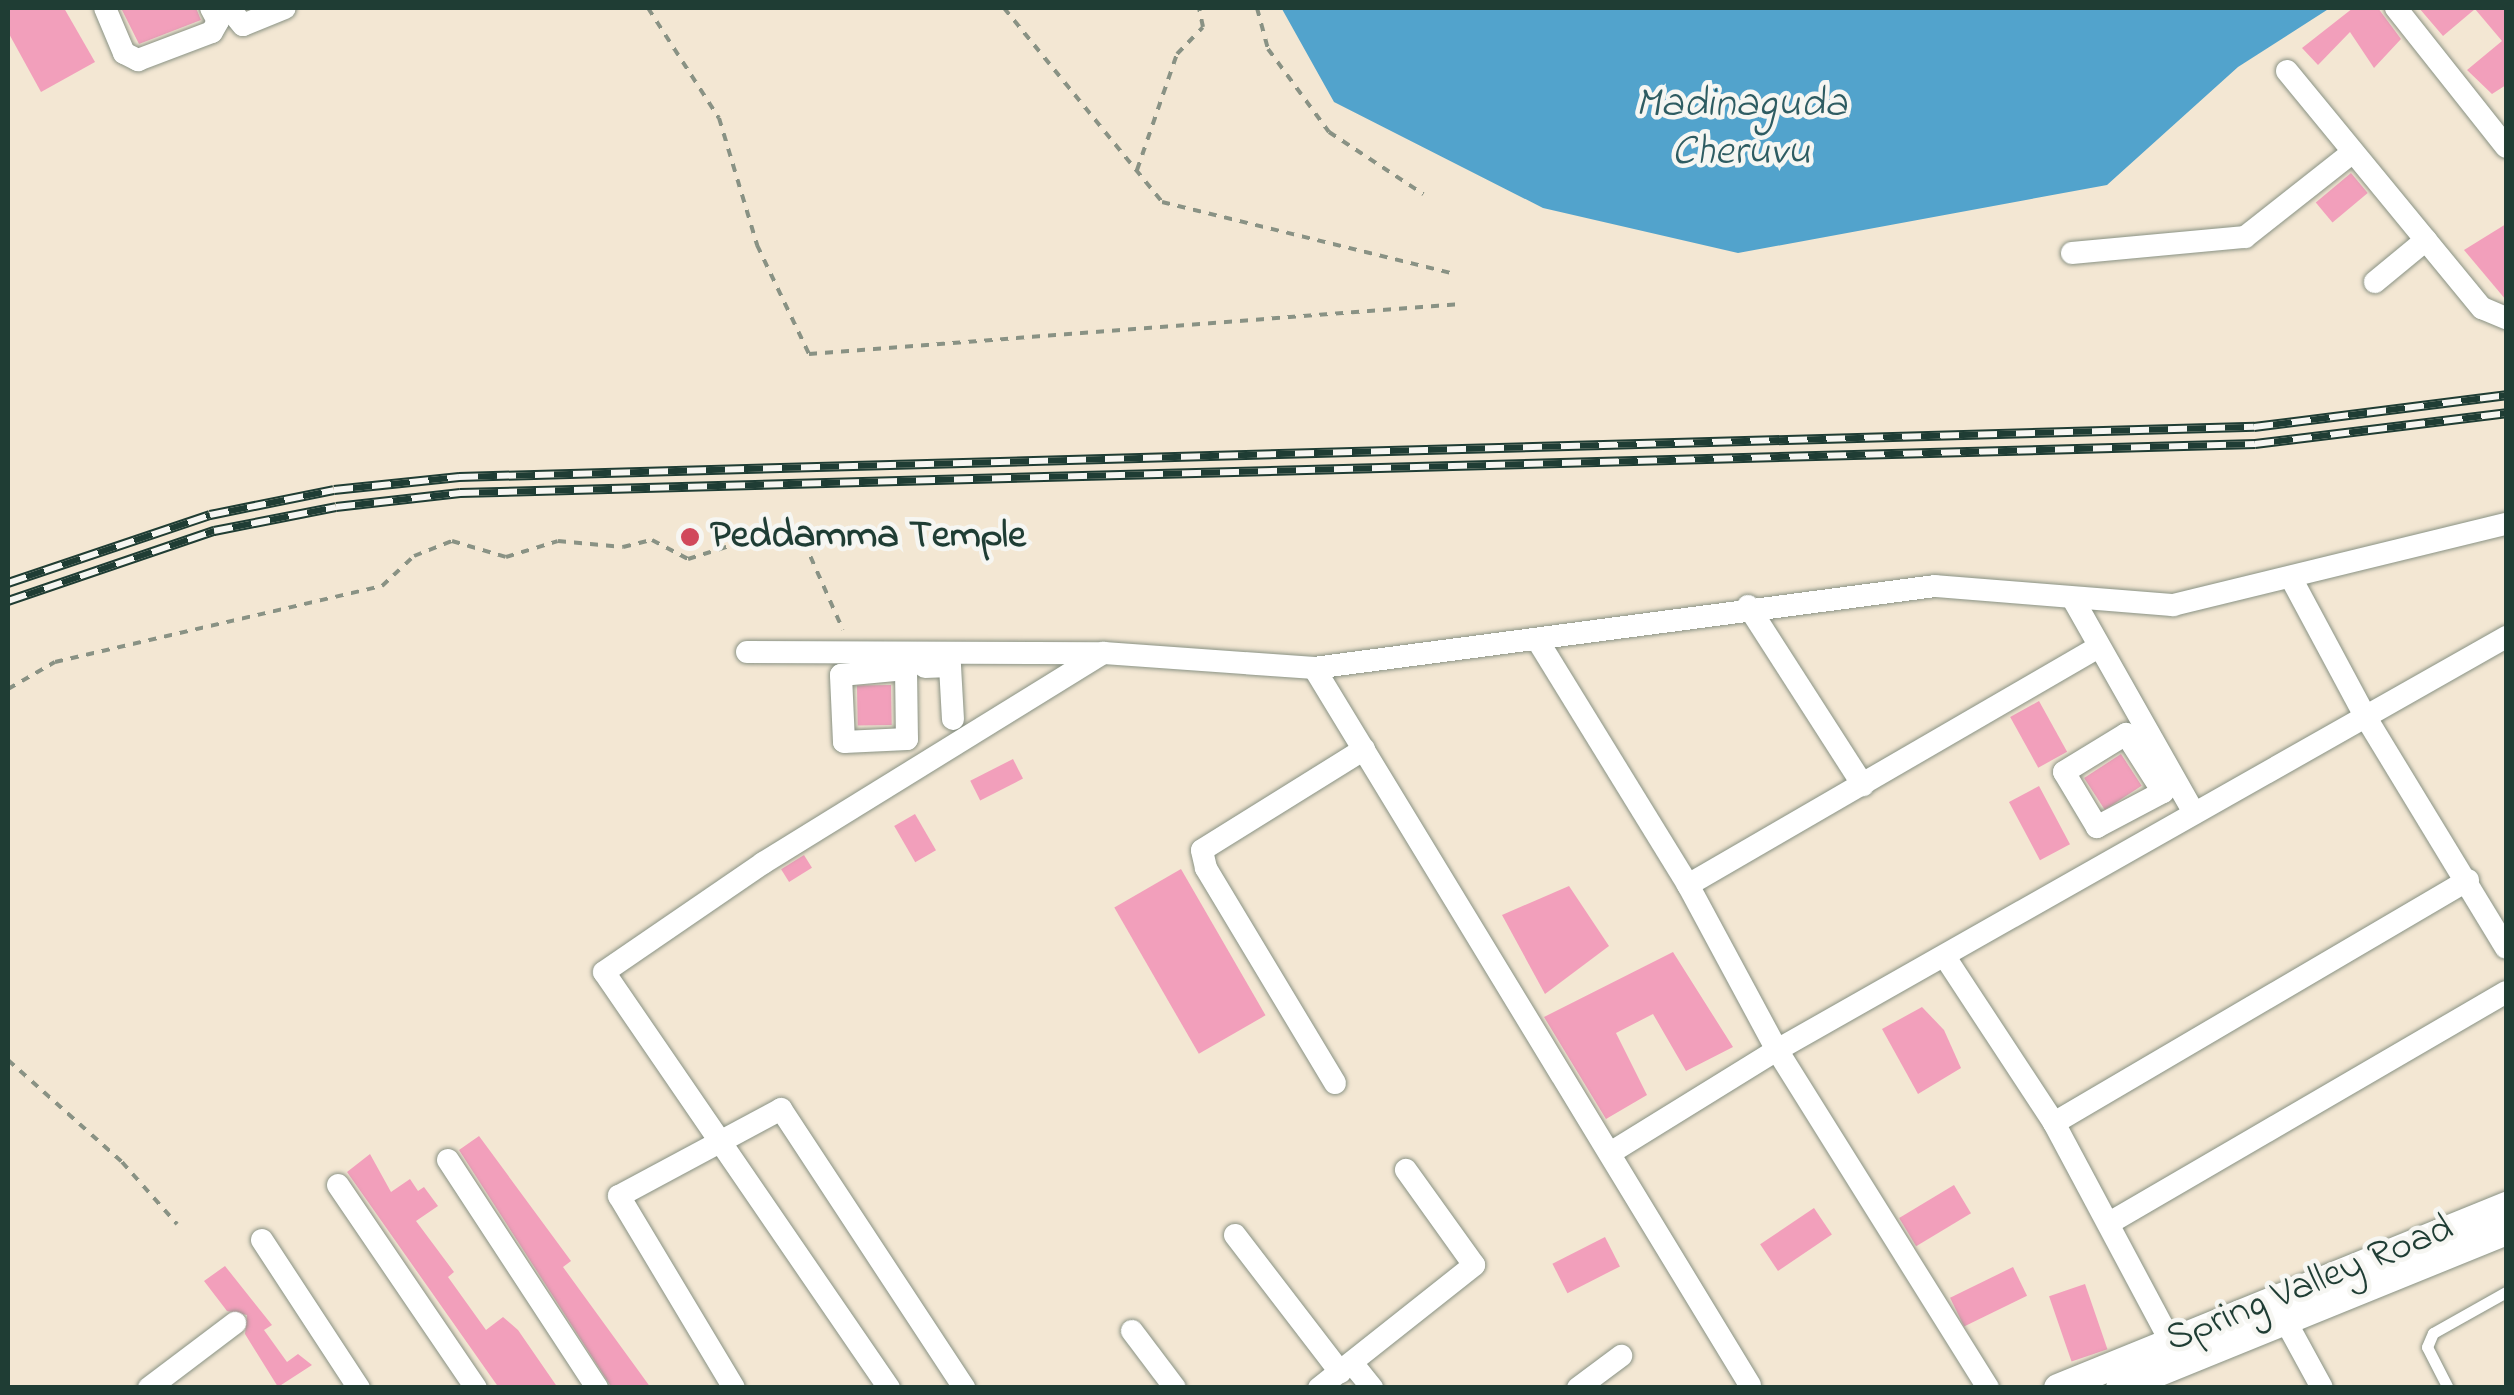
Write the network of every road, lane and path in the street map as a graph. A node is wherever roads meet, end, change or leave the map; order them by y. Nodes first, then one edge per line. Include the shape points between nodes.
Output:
1 (105, 8) edge
2 (211, 8) edge
3 (229, 8) edge
4 (285, 8) edge
5 (648, 8) edge
6 (1004, 8) edge
7 (1199, 8) edge
8 (1257, 8) edge
9 (2396, 8) edge
10 (2288, 71) dead end
11 (2506, 147) edge
12 (2353, 152) junction
13 (1136, 171) junction
14 (1423, 194) dead end
15 (2426, 240) junction
16 (2072, 253) dead end
17 (1450, 273) dead end
18 (2375, 282) dead end
19 (1461, 304) dead end
20 (2506, 318) edge
21 (2506, 524) edge
22 (2291, 578) junction
23 (2072, 599) junction
24 (1748, 606) junction
25 (2506, 637) edge
26 (1538, 641) junction
27 (2098, 647) junction
28 (1104, 653) junction
29 (859, 659) junction
30 (949, 659) junction
31 (762, 660) dead end
32 (910, 663) junction
33 (1314, 668) junction
34 (8, 689) edge
35 (2366, 716) junction
36 (953, 720) dead end
37 (2145, 745) junction
38 (1364, 750) junction
39 (1863, 785) junction
40 (2163, 792) junction
41 (2187, 816) junction
42 (2468, 880) junction
43 (1688, 885) junction
44 (2506, 948) edge
45 (1945, 957) junction
46 (2506, 992) edge
47 (1776, 1050) junction
48 (8, 1060) edge
49 (1335, 1083) dead end
50 (2054, 1123) junction
51 (717, 1139) junction
52 (1610, 1153) junction
53 (448, 1160) dead end
54 (1406, 1170) dead end
55 (338, 1185) dead end
56 (2506, 1206) edge
57 (2110, 1222) junction
58 (177, 1224) dead end
59 (1235, 1235) dead end
60 (2504, 1239) edge
61 (262, 1240) dead end
62 (2506, 1292) edge
63 (2285, 1320) junction
64 (235, 1323) dead end
65 (1132, 1331) dead end
66 (2170, 1340) junction
67 (1621, 1356) dead end
68 (1346, 1367) junction
69 (1750, 1385) dead end
70 (149, 1388) edge
71 (359, 1388) edge
72 (476, 1388) edge
73 (597, 1388) edge
74 (734, 1388) edge
75 (888, 1388) edge
76 (964, 1388) edge
77 (1175, 1388) edge
78 (1319, 1388) edge
79 (1372, 1388) edge
80 (1578, 1388) edge
81 (1988, 1388) edge
82 (2058, 1388) edge
83 (2120, 1388) edge
84 (2322, 1388) edge
85 (2448, 1388) edge

1 - 2 street via 124,53 138,60 212,32 218,21
3 - 4 street via 243,25
5 - 19 path via 720,118 757,245 809,354
6 - 13 path
7 - 13 path via 1204,26 1177,54
8 - 14 path via 1268,49 1329,132
9 - 11 street
10 - 12 street
12 - 15 street
12 - 16 street via 2245,238
13 - 17 path via 1162,202
15 - 18 street
15 - 20 street via 2482,308
21 - 22 street
22 - 23 street via 2173,604
22 - 35 street
23 - 24 street via 1935,586
23 - 27 street
24 - 26 street
24 - 39 street
25 - 35 street
26 - 33 street
26 - 43 street
27 - 37 street
27 - 39 street
28 - 30 street
28 - 33 street
28 - 51 street via 763,864 604,972
29 - 31 street
29 - 32 street
29 - 32 street via 840,677 846,743 907,739
29 - 34 path via 804,542 739,542 688,559 652,540 623,547 558,541 506,557 452,541 414,556 382,586 56,662
30 - 32 street
30 - 36 street
33 - 38 street
35 - 41 street
35 - 42 street
37 - 40 street
37 - 40 street via 2124,734 2064,775 2098,828
37 - 41 street
38 - 49 street via 1208,842 1201,858
38 - 52 street
39 - 43 street
40 - 41 street
41 - 45 street
42 - 44 street
42 - 50 street
43 - 47 street
45 - 47 street
45 - 50 street
46 - 57 street
47 - 52 street
47 - 81 street
48 - 58 path via 122,1162
50 - 57 street
51 - 74 street via 619,1196
51 - 75 street
51 - 76 street via 773,1110 789,1116
52 - 69 street
53 - 73 street
54 - 68 street via 1474,1264
55 - 72 street
56 - 66 street, Spring Valley Road
57 - 66 street
59 - 68 street
60 - 63 street, Spring Valley Road
61 - 71 street
62 - 85 lane via 2432,1332 2428,1346
63 - 83 street, Spring Valley Road
63 - 84 street
64 - 70 street
65 - 77 street
66 - 82 street, Spring Valley Road
67 - 80 street
68 - 78 street
68 - 79 street

